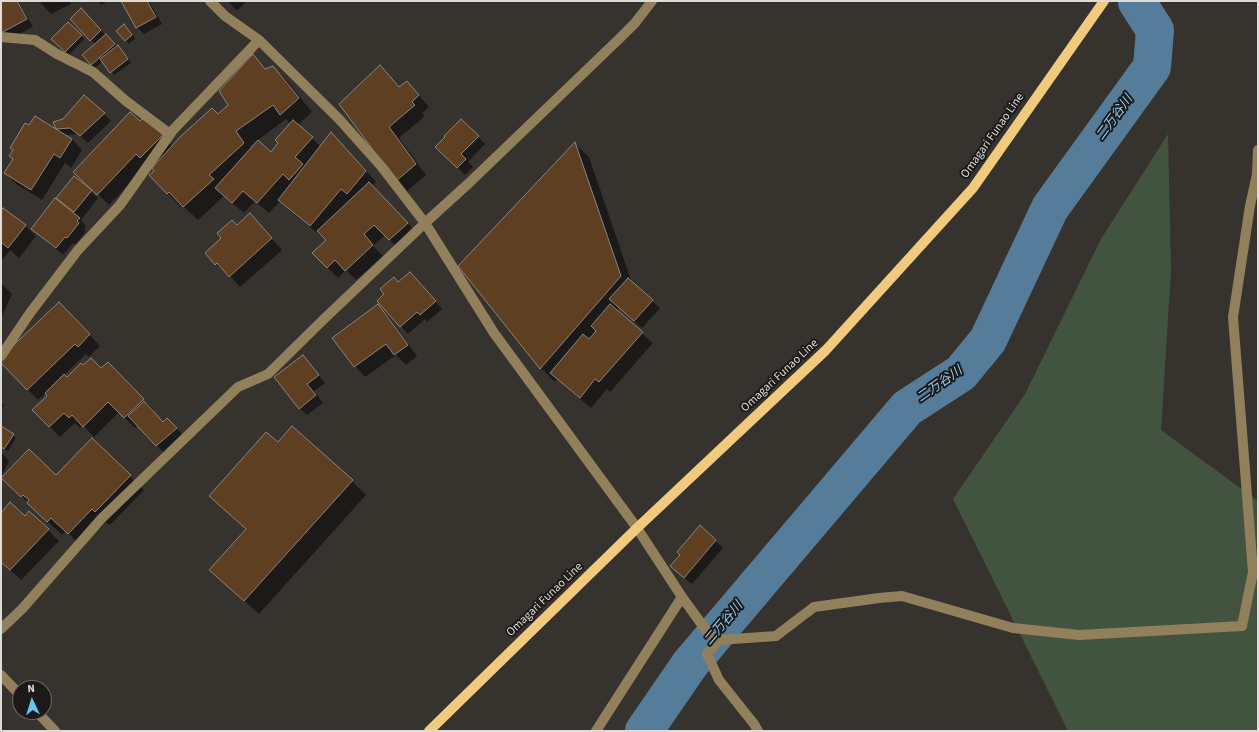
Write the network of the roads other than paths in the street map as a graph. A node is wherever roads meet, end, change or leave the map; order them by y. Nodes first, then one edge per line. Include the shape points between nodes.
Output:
1 (210, 1) edge
2 (652, 1) edge
3 (1104, 1) edge
4 (1, 37) edge
5 (259, 40) junction
6 (170, 134) junction
7 (1258, 150) edge
8 (425, 223) junction
9 (1, 356) edge
10 (637, 528) junction
11 (682, 597) junction
12 (1, 629) edge
13 (719, 640) junction
14 (1, 675) edge
15 (12, 687) edge
16 (44, 720) edge
17 (55, 731) edge
18 (429, 731) edge
19 (596, 731) edge
20 (758, 731) edge

1 - 5 street via 225,16
2 - 8 street via 635,24
3 - 10 main road, Omagari Funao Line via 973,188 826,350
4 - 6 street via 35,40 93,72
5 - 6 street
5 - 8 street via 345,125 382,166
6 - 9 street via 120,205 78,250
7 - 13 street via 1257,174 1234,317 1253,572 1242,626 1080,635 1013,628 902,596 814,607 776,636
8 - 10 street via 494,333
8 - 12 street via 268,374 238,387 102,518 22,609
10 - 11 street
10 - 18 main road, Omagari Funao Line
11 - 13 street via 708,633
11 - 19 street
13 - 20 street via 707,654 719,680
14 - 15 street
16 - 17 street

